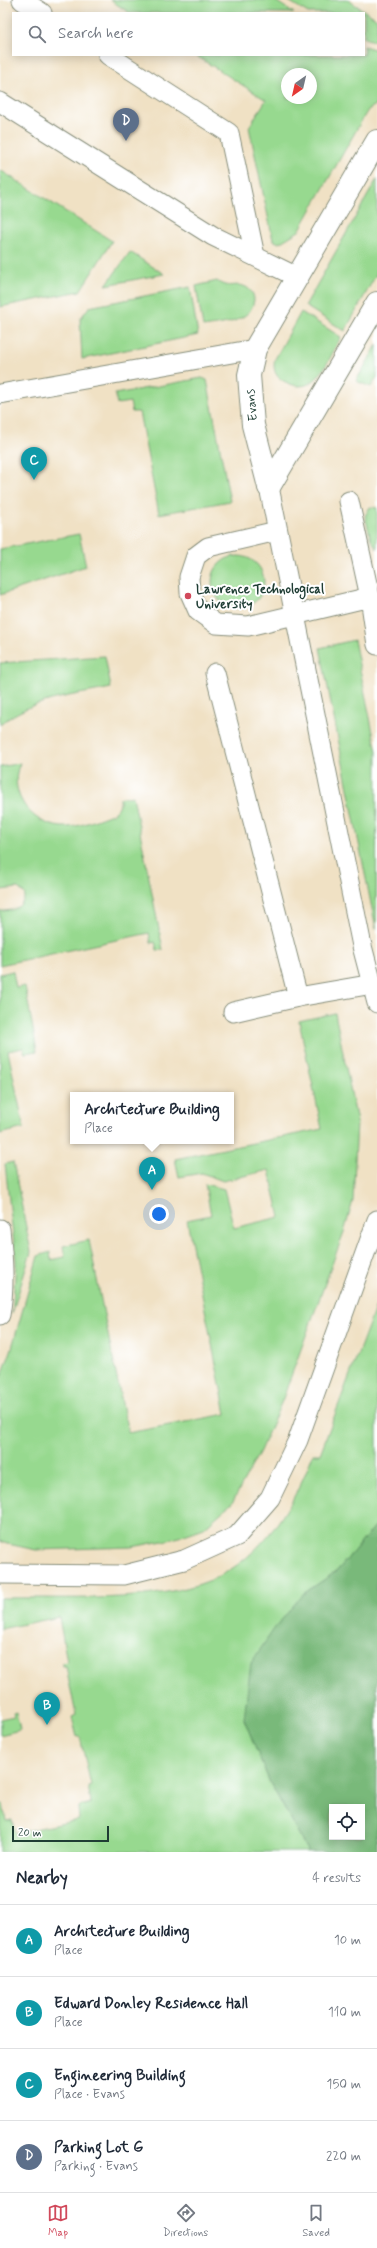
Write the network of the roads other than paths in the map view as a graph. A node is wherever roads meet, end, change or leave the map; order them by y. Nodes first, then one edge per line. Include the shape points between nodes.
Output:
1 (22, 0) edge
2 (40, 12) edge
3 (110, 56) edge
4 (0, 102) edge
5 (377, 141) edge
6 (254, 256) junction
7 (297, 277) junction
8 (377, 303) edge
9 (255, 349) junction
10 (0, 394) edge
11 (269, 487) junction
12 (349, 501) dead end
13 (277, 532) junction
14 (370, 596) junction
15 (295, 616) junction
16 (377, 645) edge
17 (215, 673) dead end
18 (373, 984) junction
19 (298, 998) junction
20 (377, 1003) edge
21 (233, 1012) dead end
22 (377, 1220) edge
23 (0, 1228) edge
24 (0, 1315) edge
25 (0, 1574) edge

1 - 2 lane
3 - 6 lane via 230,133
4 - 6 lane via 213,236
5 - 7 street, Evans
6 - 7 lane
7 - 9 street, Evans
8 - 11 street
9 - 10 lane
9 - 11 street, Evans via 249,375 253,425
11 - 13 lane
12 - 14 lane
13 - 15 lane
13 - 15 lane via 208,547 196,556 189,577 190,593 198,611 216,624 248,626
14 - 15 lane
14 - 16 lane
15 - 18 lane via 362,946
17 - 19 lane
18 - 19 lane
18 - 20 lane
19 - 21 lane
22 - 25 lane via 298,1440 270,1498 237,1536 184,1560 124,1575
23 - 24 lane via 3,1300

